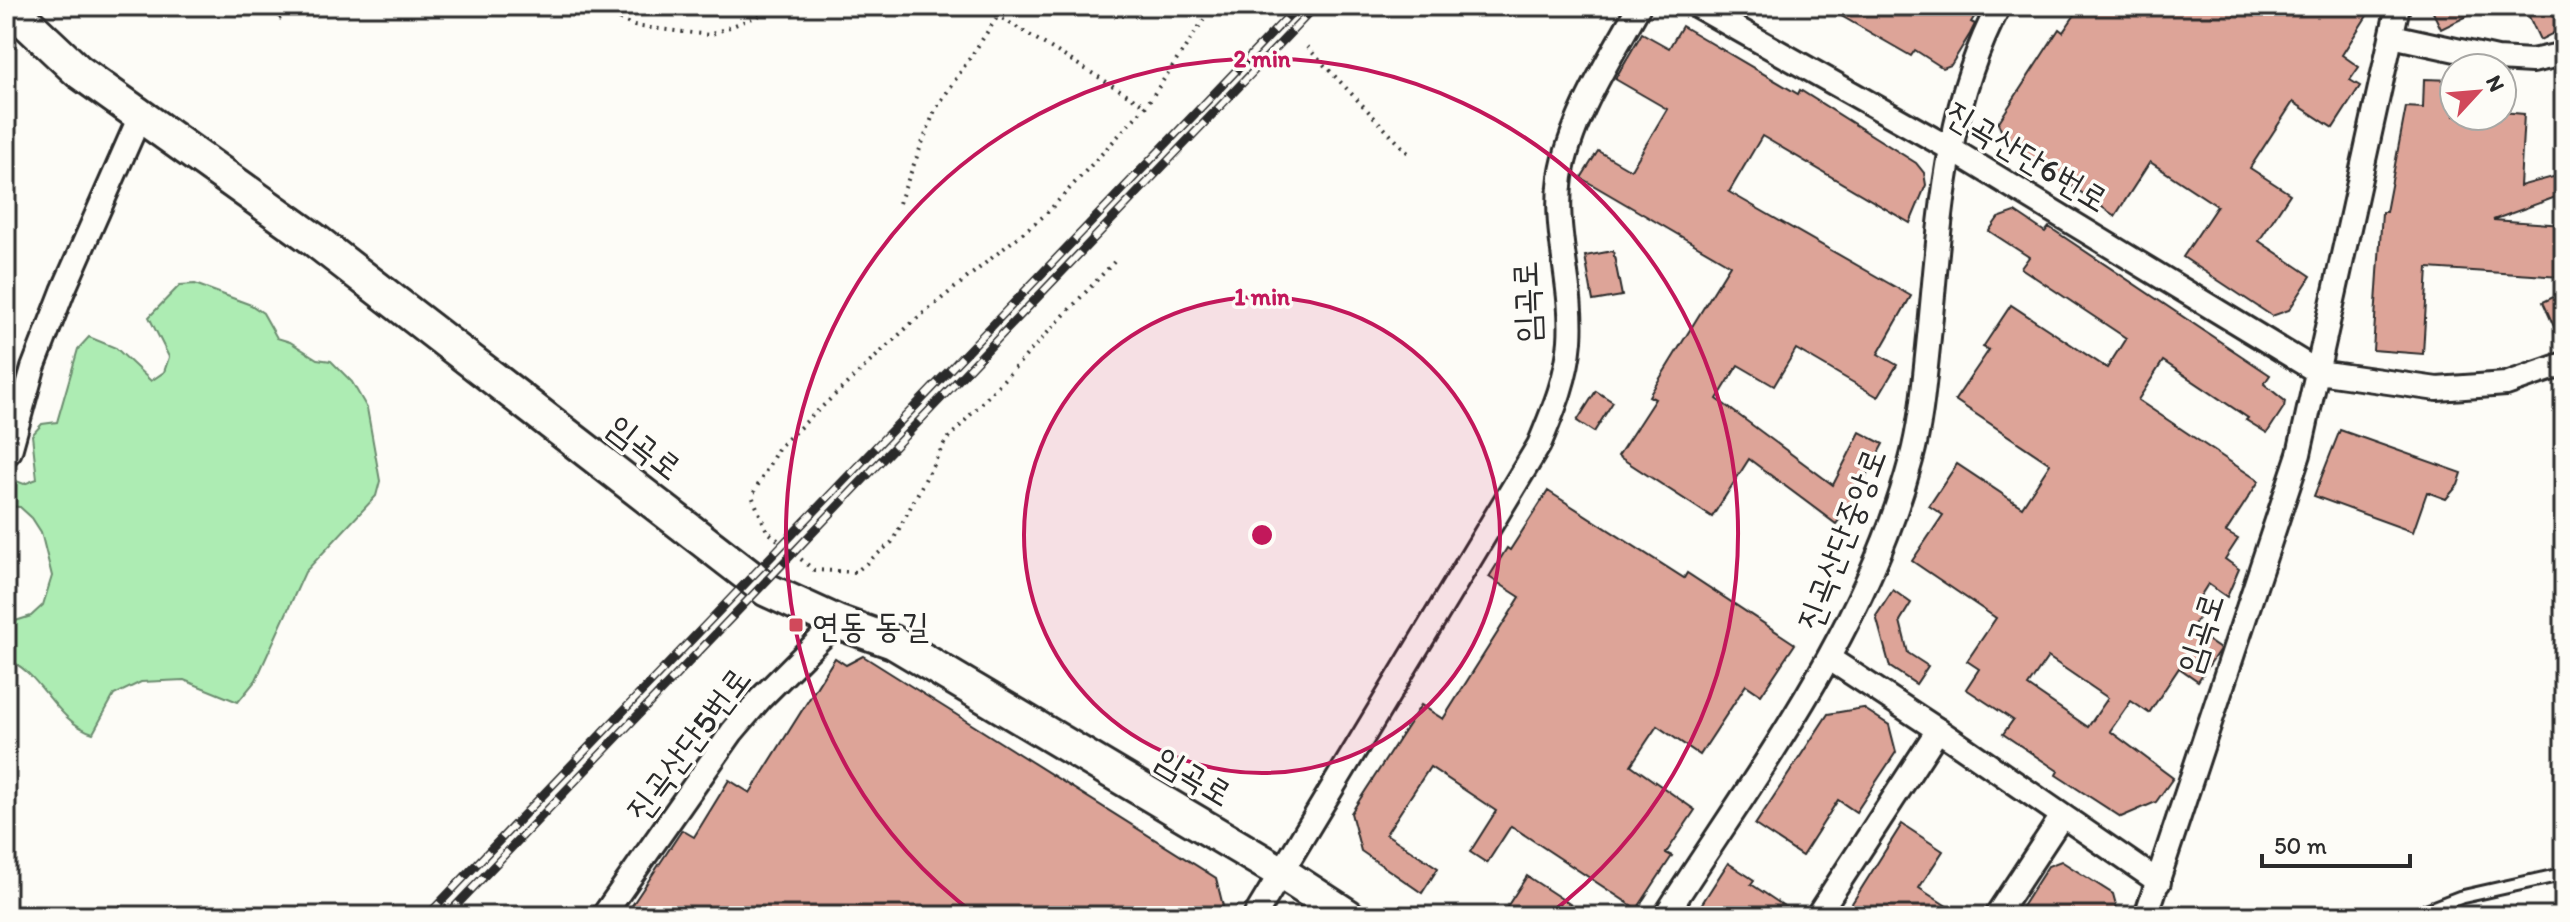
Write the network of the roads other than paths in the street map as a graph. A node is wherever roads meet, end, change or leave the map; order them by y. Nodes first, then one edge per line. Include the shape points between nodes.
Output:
1 (9, 6) edge
2 (1639, 6) edge
3 (1697, 6) edge
4 (1999, 6) edge
5 (2398, 6) edge
6 (2392, 36) junction
7 (2564, 54) edge
8 (141, 114) junction
9 (1949, 148) junction
10 (2564, 364) edge
11 (2318, 372) junction
12 (6, 455) edge
13 (837, 622) junction
14 (1830, 659) junction
15 (1938, 730) junction
16 (2062, 816) junction
17 (1282, 873) junction
18 (2564, 874) edge
19 (2159, 882) junction
20 (603, 916) edge
21 (1255, 916) edge
22 (1348, 916) edge
23 (1665, 916) edge
24 (1817, 916) edge
25 (1996, 916) edge
26 (2146, 916) edge
27 (2412, 916) edge

1 - 8 main road, 임곡로 via 78,71
2 - 17 street, 임곡로 via 1583,108 1561,176 1559,219 1570,339 1561,393 1539,445
3 - 9 street, 진곡산단6번로
4 - 9 street, 진곡산단중앙로 via 1980,40
5 - 6 street
6 - 7 street via 2497,59 2532,61
6 - 11 street
8 - 12 street via 63,291
8 - 13 main road, 임곡로 via 316,241 767,590
9 - 11 street, 진곡산단6번로
9 - 14 street, 진곡산단중앙로 via 1911,459 1894,515
10 - 11 street, 진곡산단6번로 via 2506,384 2437,389
11 - 19 street, 임곡로 via 2299,454
13 - 17 main road, 임곡로 via 893,642
13 - 20 street, 진곡산단5번로 via 732,732
14 - 15 street
14 - 23 street, 진곡산단중앙로
15 - 16 street
15 - 24 street
16 - 19 street
16 - 25 street
17 - 21 street
17 - 22 main road, 임곡로
18 - 27 lane via 2461,897
19 - 26 street, 임곡로

